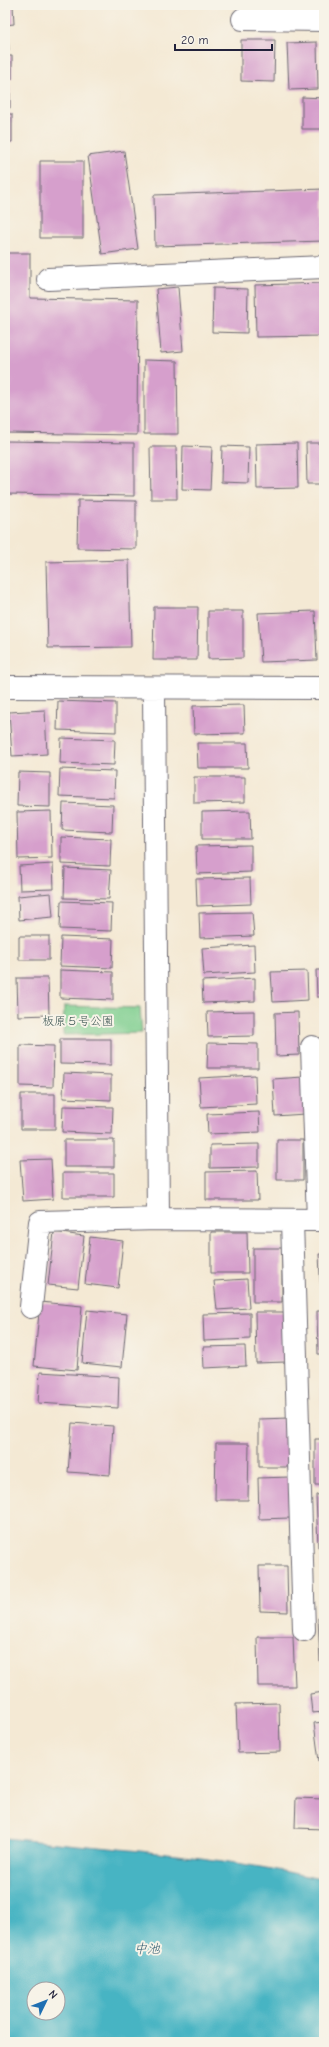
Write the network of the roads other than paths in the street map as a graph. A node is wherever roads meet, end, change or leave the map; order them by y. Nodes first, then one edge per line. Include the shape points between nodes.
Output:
1 (243, 19) dead end
2 (324, 20) edge
3 (324, 267) edge
4 (48, 279) dead end
5 (5, 687) edge
6 (324, 688) edge
7 (154, 689) junction
8 (312, 1047) dead end
9 (158, 1218) junction
10 (292, 1220) junction
11 (321, 1220) edge
12 (31, 1307) dead end
13 (304, 1630) dead end

1 - 2 street
3 - 4 street
5 - 7 street
6 - 7 street
7 - 9 street
8 - 11 street
9 - 10 street
9 - 12 street via 40,1222
10 - 11 street
10 - 13 street

